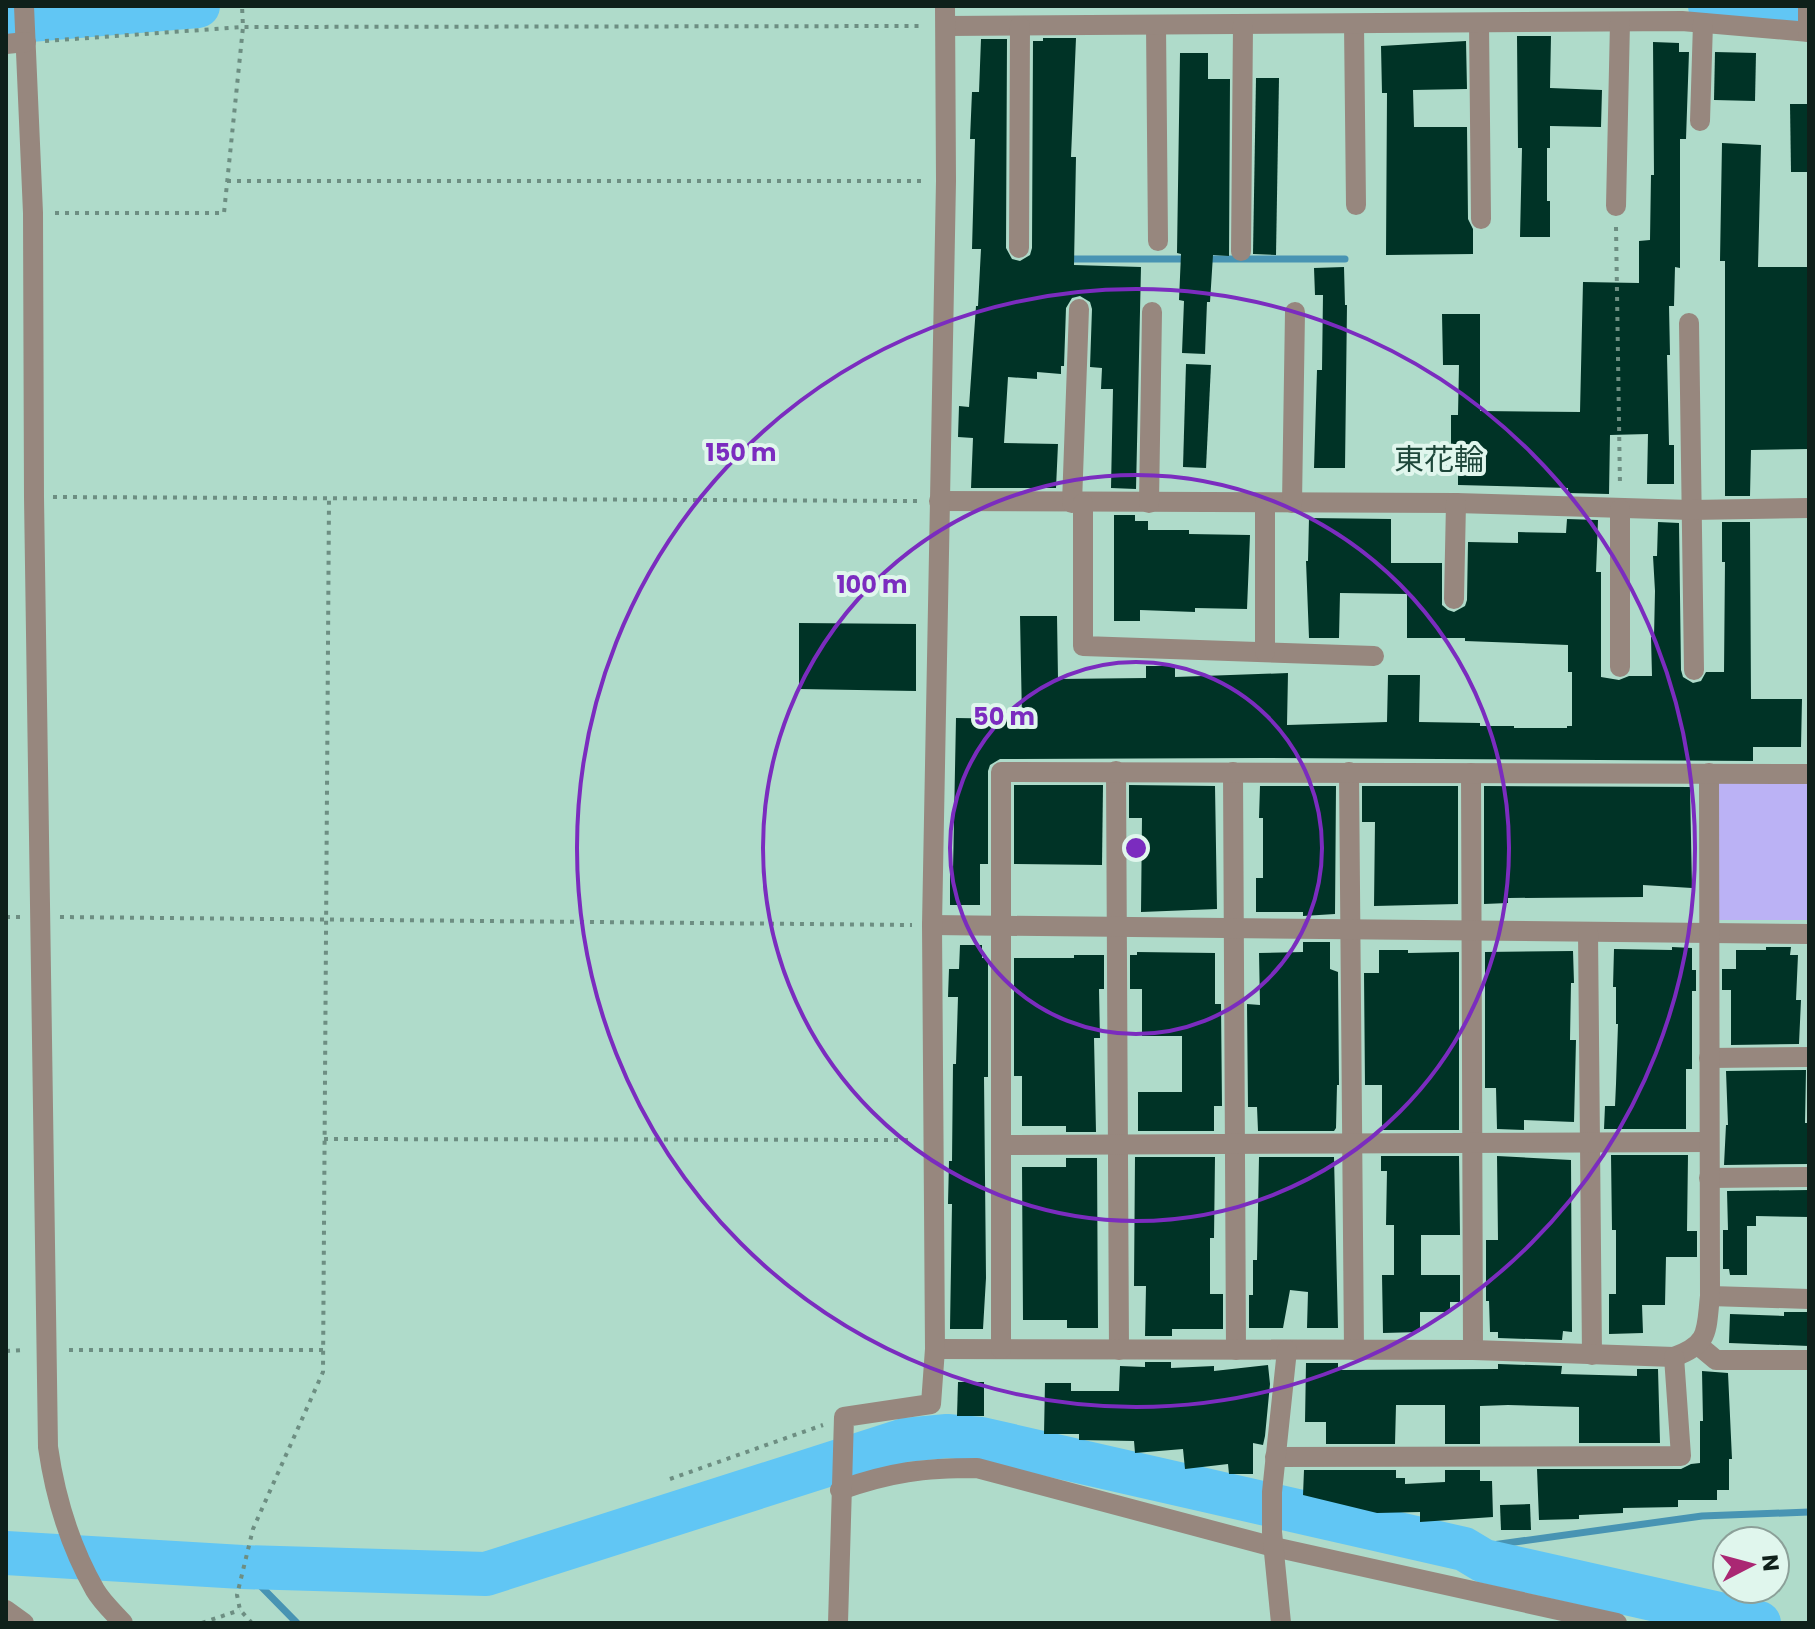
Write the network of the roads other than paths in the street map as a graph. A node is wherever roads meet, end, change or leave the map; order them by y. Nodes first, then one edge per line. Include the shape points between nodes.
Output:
1 (24, 6) edge
2 (1682, 15) edge
3 (946, 16) edge
4 (1551, 16) edge
5 (1620, 22) junction
6 (1479, 23) junction
7 (1703, 23) junction
8 (1354, 24) junction
9 (1808, 24) edge
10 (1156, 25) junction
11 (1243, 25) junction
12 (1020, 26) junction
13 (20, 40) edge
14 (1700, 121) dead end
15 (1356, 205) dead end
16 (1616, 206) road end
17 (1481, 219) dead end
18 (1158, 241) dead end
19 (1019, 248) dead end
20 (1241, 251) dead end
21 (1079, 309) dead end
22 (1152, 312) dead end
23 (1295, 312) dead end
24 (1689, 323) dead end
25 (939, 501) junction
26 (1078, 503) junction
27 (1149, 503) junction
28 (1265, 503) junction
29 (1292, 503) junction
30 (1456, 503) junction
31 (1809, 508) edge
32 (1620, 509) junction
33 (1691, 510) junction
34 (1454, 599) dead end
35 (1265, 652) junction
36 (1374, 656) dead end
37 (1620, 667) dead end
38 (1694, 670) dead end
39 (1116, 771) junction
40 (1233, 772) junction
41 (1349, 772) junction
42 (1471, 773) junction
43 (1709, 773) junction
44 (1809, 774) edge
45 (932, 925) junction
46 (1001, 926) junction
47 (1116, 929) junction
48 (1234, 930) junction
49 (1350, 931) junction
50 (1471, 932) junction
51 (1588, 932) junction
52 (1708, 933) junction
53 (1809, 934) edge
54 (1809, 1057) edge
55 (1709, 1058) junction
56 (1590, 1142) junction
57 (1709, 1142) junction
58 (1352, 1143) junction
59 (1473, 1143) junction
60 (1236, 1144) junction
61 (1001, 1145) junction
62 (1117, 1145) junction
63 (1809, 1177) edge
64 (1709, 1178) junction
65 (1710, 1296) junction
66 (1809, 1299) edge
67 (1698, 1345) junction
68 (935, 1349) junction
69 (1001, 1349) junction
70 (1119, 1350) junction
71 (1236, 1350) junction
72 (1287, 1350) junction
73 (1354, 1350) junction
74 (1473, 1350) junction
75 (1592, 1355) junction
76 (1674, 1357) junction
77 (1809, 1360) edge
78 (1275, 1457) junction
79 (841, 1483) junction
80 (1273, 1540) junction
81 (6, 1610) edge
82 (24, 1623) edge
83 (123, 1623) edge
84 (838, 1623) edge
85 (1281, 1623) edge
86 (1617, 1623) edge

1 - 13 street
2 - 5 street
2 - 7 street
3 - 12 street
3 - 25 street
4 - 5 street
4 - 6 street
5 - 16 street
6 - 8 street
6 - 17 street
7 - 9 street
7 - 14 street
8 - 11 street
8 - 15 street
10 - 11 street
10 - 12 street
10 - 18 street
11 - 20 street
12 - 19 street
13 - 83 street via 33,213 48,1447 72,1540 92,1585
21 - 26 street
22 - 27 street
23 - 29 street
24 - 33 street
25 - 26 street
25 - 45 street
26 - 27 street
26 - 35 street via 1083,646
27 - 28 street
28 - 29 street
28 - 35 street
29 - 30 street
30 - 32 street
30 - 34 street
31 - 33 street
32 - 33 street
32 - 37 street
33 - 38 street
35 - 36 street
39 - 40 street
39 - 46 street via 1001,772
39 - 47 street
40 - 41 street
40 - 48 street
41 - 42 street
41 - 49 street
42 - 43 street
42 - 50 street
43 - 44 street
43 - 52 street
45 - 46 street
45 - 68 street
46 - 47 street
46 - 61 street
47 - 48 street
47 - 62 street
48 - 49 street
48 - 60 street
49 - 50 street
49 - 58 street
50 - 51 street
50 - 59 street
51 - 52 street
51 - 56 street
52 - 53 street
52 - 55 street
54 - 55 street
55 - 57 street
56 - 57 street
56 - 59 street
56 - 75 street
57 - 64 street
58 - 59 street
58 - 60 street
58 - 73 street
59 - 74 street
60 - 62 street
60 - 71 street
61 - 62 street
61 - 69 street
62 - 70 street
63 - 64 street
64 - 65 street
65 - 66 street
65 - 67 street via 1705,1336
67 - 76 street
67 - 77 street via 1716,1360
68 - 69 street
68 - 79 street via 931,1404 844,1417
69 - 70 street
70 - 71 street
71 - 72 street
72 - 73 street
72 - 78 street
73 - 74 street
74 - 75 street
75 - 76 street
76 - 78 street via 1681,1456
78 - 80 street
79 - 80 street via 935,1468 977,1468
79 - 84 street
80 - 85 street
80 - 86 street
81 - 82 street

